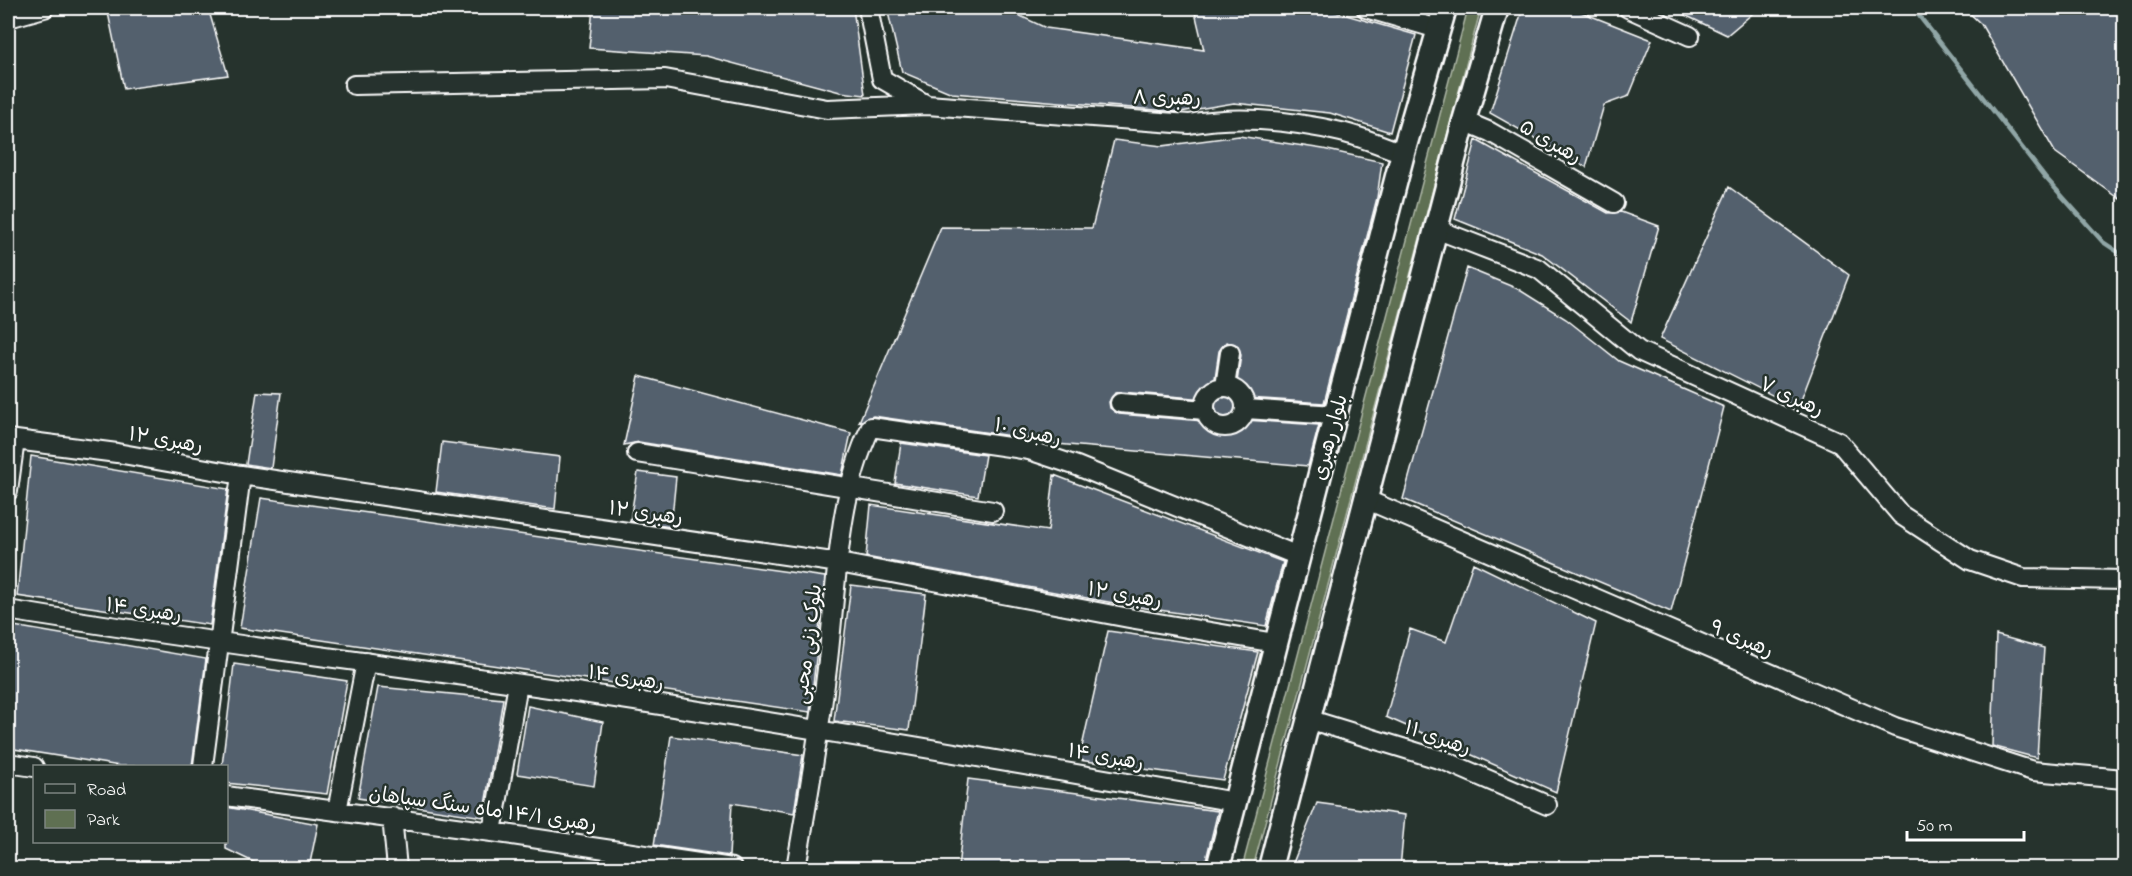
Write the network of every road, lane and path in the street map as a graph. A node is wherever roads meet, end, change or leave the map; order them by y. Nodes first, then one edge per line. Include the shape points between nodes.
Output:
1 (44, 8) edge
2 (868, 8) edge
3 (1366, 8) edge
4 (1445, 8) edge
5 (1497, 8) edge
6 (1628, 8) edge
7 (12, 17) dead end
8 (1438, 29) junction
9 (1690, 36) dead end
10 (354, 85) dead end
11 (927, 105) junction
12 (1464, 121) junction
13 (1403, 153) junction
14 (1614, 203) dead end
15 (1436, 229) junction
16 (1230, 353) dead end
17 (1225, 387) junction
18 (1120, 402) dead end
19 (1246, 409) junction
20 (1205, 410) junction
21 (1335, 415) junction
22 (11, 439) edge
23 (637, 453) dead end
24 (241, 475) junction
25 (851, 486) junction
26 (8, 491) edge
27 (1365, 499) junction
28 (993, 511) dead end
29 (1299, 556) junction
30 (839, 563) junction
31 (2124, 580) edge
32 (8, 610) edge
33 (220, 642) junction
34 (1275, 643) junction
35 (366, 662) junction
36 (518, 684) junction
37 (1311, 720) junction
38 (820, 729) junction
39 (8, 763) edge
40 (203, 765) edge
41 (33, 767) edge
42 (2119, 778) edge
43 (228, 796) edge
44 (1235, 802) junction
45 (1547, 805) dead end
46 (337, 811) junction
47 (392, 817) junction
48 (492, 832) junction
49 (630, 860) edge
50 (397, 868) edge
51 (732, 868) edge
52 (796, 868) edge
53 (1218, 868) edge
54 (1270, 868) edge

1 - 7 street
2 - 11 street via 882,79
3 - 8 street
4 - 8 main road, بلوار رهبری
5 - 12 main road
6 - 9 street
8 - 13 main road, بلوار رهبری
10 - 11 street, رهبری ۸ via 665,79 827,110
11 - 13 street, رهبری ۸ via 1189,124 1220,118 1281,123 1342,132
12 - 14 street, رهبری ۵
12 - 15 main road
13 - 21 main road, بلوار رهبری
15 - 27 main road
15 - 31 street, رهبری ۷ via 1539,269 1639,351 1839,442 1901,515 1970,560 2023,578
16 - 17 street
17 - 19 street via 1238,392
17 - 20 street via 1209,395
18 - 20 street
19 - 20 street via 1240,422 1228,428 1214,425
19 - 21 street
21 - 29 main road, بلوار رهبری
22 - 24 street, رهبری ۱۲
22 - 26 street
23 - 25 street
24 - 30 street, رهبری ۱۲
24 - 33 street
25 - 28 street
25 - 29 street, رهبری ۱۰ via 858,454 871,427 1029,450
25 - 30 street, رهبری ۱۰
27 - 37 main road
27 - 42 street, رهبری ۹ via 1895,728 2033,771
29 - 34 main road, بلوار رهبری
30 - 34 street, رهبری ۱۲
30 - 38 street, بلوک زنی محبی
32 - 33 street, رهبری ۱۴
33 - 35 street, رهبری ۱۴
33 - 40 street
34 - 44 main road, بلوار رهبری
35 - 36 street, رهبری ۱۴
35 - 46 street
36 - 38 street, رهبری ۱۴
36 - 48 street
37 - 45 street, رهبری ۱۱ via 1444,761
37 - 54 main road
38 - 44 street, رهبری ۱۴
38 - 52 street
39 - 41 street
43 - 46 street, رهبری ۱۴/۱ ماه سنگ سپاهان
44 - 53 main road, بلوار رهبری
46 - 47 street, رهبری ۱۴/۱ ماه سنگ سپاهان
47 - 48 street, رهبری ۱۴/۱ ماه سنگ سپاهان
47 - 50 street
48 - 49 street, رهبری ۱۴/۱ ماه سنگ سپاهان
49 - 51 street, رهبری ۱۴/۱ ماه سنگ سپاهان

